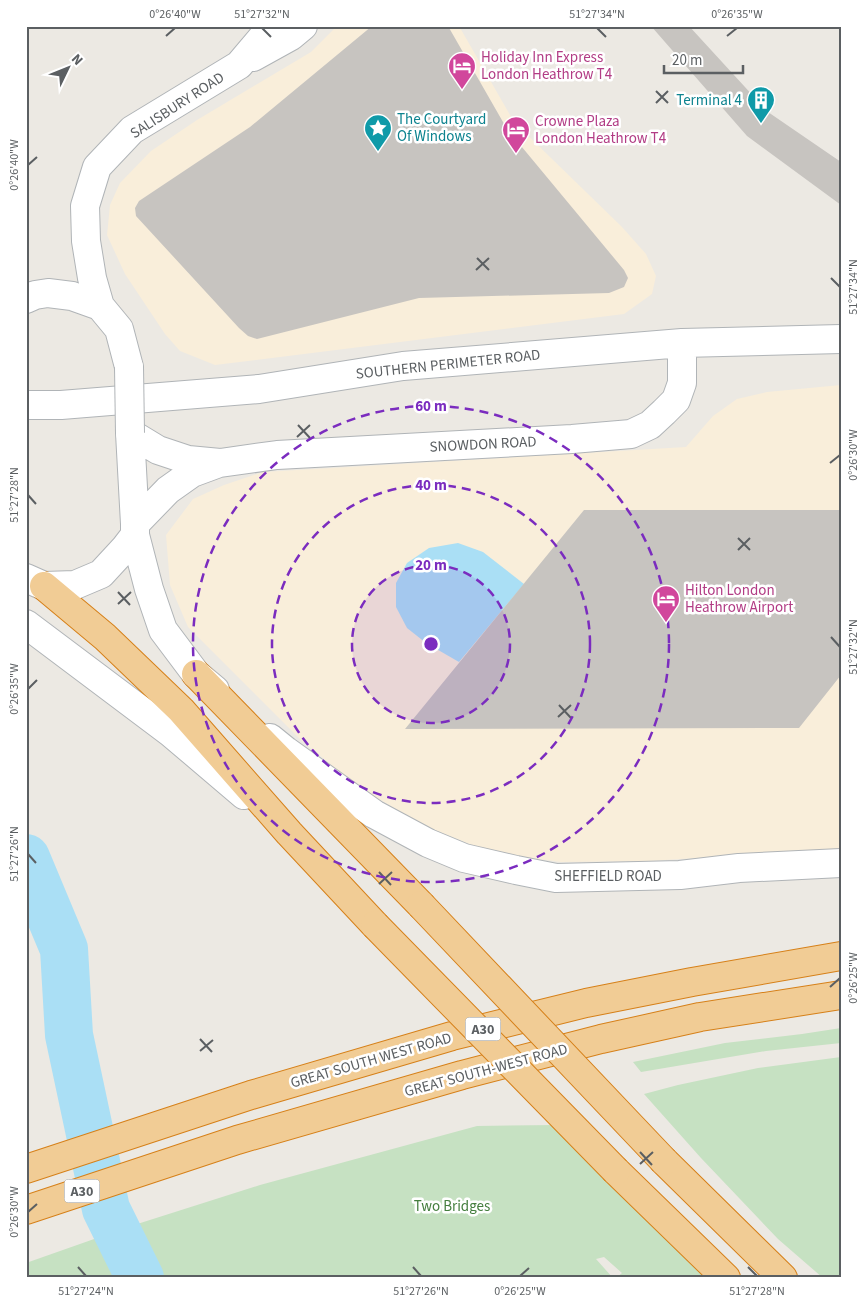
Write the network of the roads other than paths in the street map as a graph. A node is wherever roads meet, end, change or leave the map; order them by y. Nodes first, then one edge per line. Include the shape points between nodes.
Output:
1 (272, 26) edge
2 (303, 26) edge
3 (239, 65) junction
4 (26, 299) edge
5 (100, 306) junction
6 (841, 339) edge
7 (682, 343) junction
8 (26, 404) edge
9 (130, 434) junction
10 (220, 463) junction
11 (135, 529) junction
12 (35, 582) edge
13 (26, 624) edge
14 (196, 674) junction
15 (289, 833) junction
16 (841, 863) edge
17 (841, 956) edge
18 (841, 995) edge
19 (26, 1169) edge
20 (26, 1210) edge
21 (726, 1278) edge
22 (783, 1278) edge

1 - 3 street, SALISBURY ROAD
2 - 3 street
3 - 5 street, SALISBURY ROAD via 132,130 97,167 85,206 86,241
4 - 5 street via 48,293 72,296
5 - 9 street, SHEFFIELD ROAD, bridge via 119,329 128,367
6 - 7 street, SOUTHERN PERIMETER ROAD
7 - 8 street, SOUTHERN PERIMETER ROAD via 403,366 258,389 61,405
7 - 10 street, SNOWDON ROAD via 682,383 676,400 650,424 631,434 277,455
9 - 10 street, SNOWDON ROAD via 158,450 188,460
9 - 11 street, SHEFFIELD ROAD
10 - 11 street, SNOWDON ROAD via 192,473 168,490
11 - 12 street, SNOWDON ROAD via 125,548 101,574 76,585
11 - 14 street, SHEFFIELD ROAD via 149,589 163,630
12 - 15 highway via 105,636 181,710
13 - 15 street via 171,732
14 - 16 street, SHEFFIELD ROAD via 286,751 374,814 464,858 556,878 680,875 739,868
14 - 22 highway, bridge via 664,1161
15 - 21 highway, bridge via 375,926
17 - 19 highway, GREAT SOUTH WEST ROAD / A30 via 606,999 452,1036 251,1095
18 - 20 highway, GREAT SOUTH-WEST ROAD / A30 via 700,1017 462,1074 237,1140

